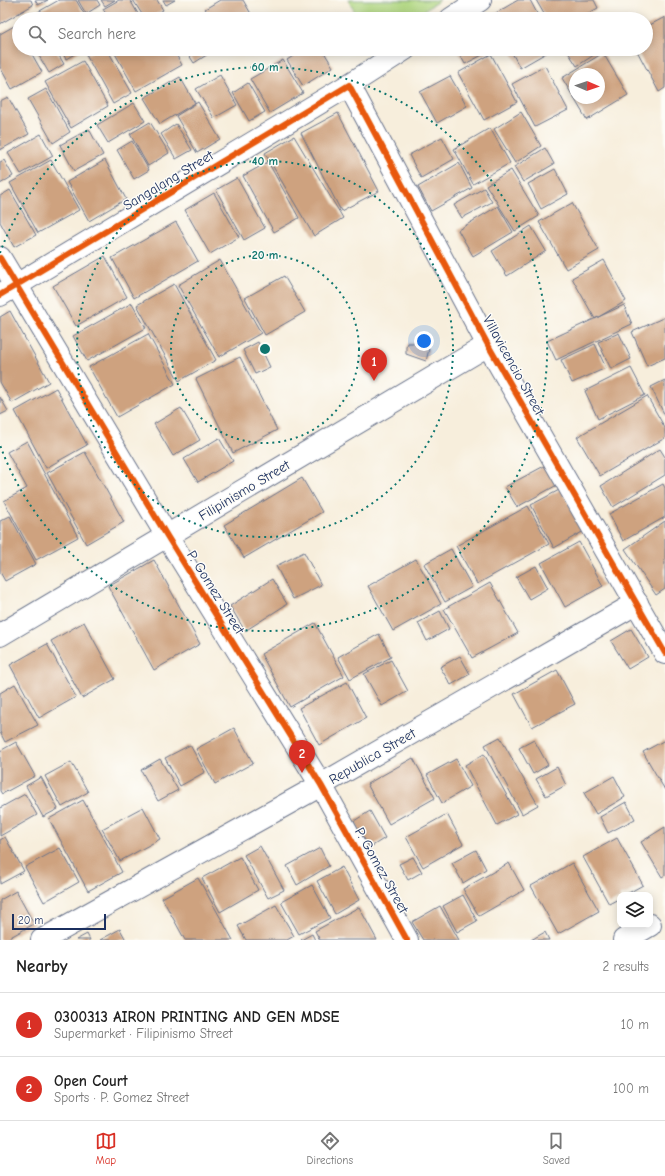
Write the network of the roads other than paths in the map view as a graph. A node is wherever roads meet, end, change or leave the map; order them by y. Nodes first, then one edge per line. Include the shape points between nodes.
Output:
1 (480, 0) edge
2 (462, 12) edge
3 (394, 56) edge
4 (349, 85) junction
5 (0, 258) edge
6 (8, 290) edge
7 (488, 345) junction
8 (167, 536) junction
9 (637, 603) junction
10 (0, 635) edge
11 (665, 653) edge
12 (321, 785) junction
13 (665, 916) edge
14 (653, 923) edge
15 (645, 928) edge
16 (42, 940) edge
17 (407, 940) edge
18 (624, 940) edge

1 - 2 street
3 - 4 street, Sangalang Street
4 - 6 street, Sangalang Street
4 - 7 street, Villavicencio Street
5 - 6 street, P. Gomez Street
6 - 8 street, P. Gomez Street
7 - 8 street, Filipinismo Street
7 - 9 street, Villavicencio Street
8 - 10 street, Filipinismo Street
8 - 12 street, P. Gomez Street
9 - 11 street, Villavicencio Street
9 - 12 street, Republica Street
12 - 16 street, Republica Street
12 - 17 street, P. Gomez Street
13 - 14 street
15 - 18 street

